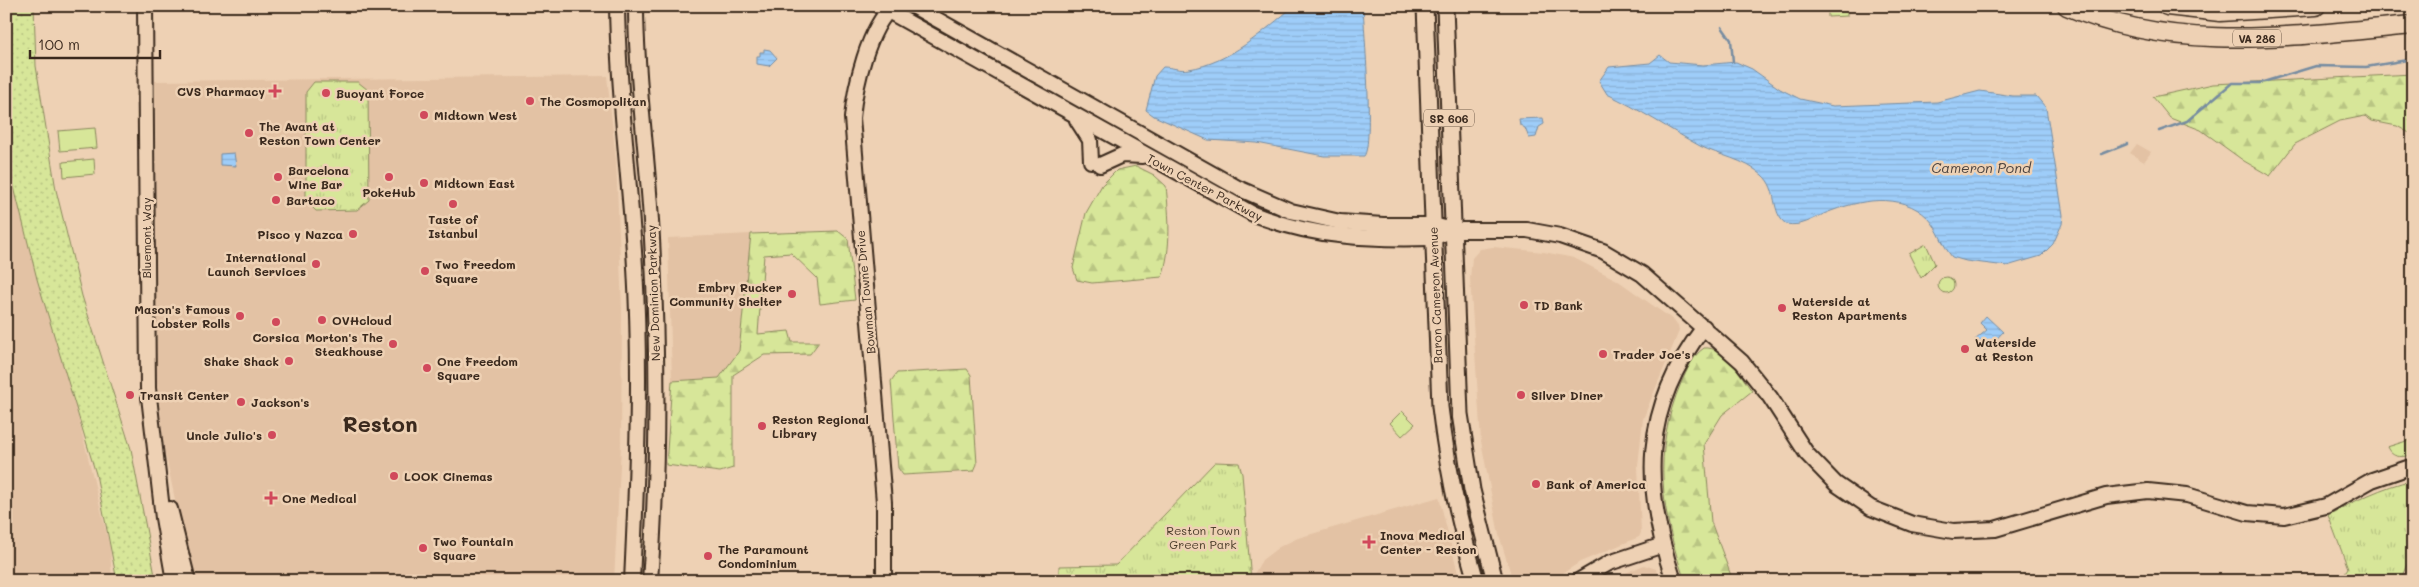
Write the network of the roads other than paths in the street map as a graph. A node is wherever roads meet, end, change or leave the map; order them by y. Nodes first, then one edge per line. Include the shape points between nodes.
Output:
1 (145, 6) edge
2 (617, 6) edge
3 (636, 6) edge
4 (913, 6) edge
5 (1425, 6) edge
6 (1445, 6) edge
7 (2067, 6) edge
8 (2167, 6) edge
9 (2316, 6) edge
10 (887, 7) edge
11 (2413, 25) edge
12 (1071, 114) junction
13 (1150, 158) junction
14 (1453, 230) junction
15 (1433, 231) junction
16 (1704, 327) junction
17 (2413, 466) edge
18 (158, 470) junction
19 (1662, 545) junction
20 (174, 581) edge
21 (188, 581) edge
22 (632, 581) edge
23 (650, 581) edge
24 (884, 581) edge
25 (1476, 581) edge
26 (1495, 581) edge
27 (1578, 581) edge
28 (1674, 581) edge

1 - 18 street, Bluemont Way via 146,346
2 - 22 street, New Dominion Parkway via 637,330 637,492
3 - 23 street, New Dominion Parkway via 656,326 657,416
4 - 15 street, Town Center Parkway via 1264,201 1340,222
5 - 15 main road, Baron Cameron Avenue / SR 606
6 - 14 main road, Baron Cameron Avenue / SR 606
7 - 11 highway, VA 286 via 2136,28 2215,38 2251,39
8 - 9 highway, VA 286 via 2220,12
10 - 12 street, Town Center Parkway
10 - 24 street, Bowman Towne Drive via 863,63 852,118 884,502
12 - 13 street, Town Center Parkway
12 - 13 street via 1090,140 1096,163 1122,155
13 - 15 street, Town Center Parkway via 1252,214 1290,227 1356,239
14 - 15 street, Town Center Parkway
14 - 16 street, Town Center Parkway via 1527,230 1560,236 1603,251 1642,274
14 - 26 main road, Baron Cameron Avenue / SR 606 via 1460,414 1474,499
15 - 25 main road, Baron Cameron Avenue / SR 606 via 1441,415 1460,525
16 - 17 street, Town Center Parkway via 1758,380 1808,454 1836,484 1871,508 1932,529 1995,529 2106,496 2148,491 2187,495 2264,516 2296,514 2326,506 2372,480
16 - 19 street via 1678,367 1658,418 1652,492
18 - 20 street, Bluemont Way
18 - 21 street, Bluemont Way
19 - 27 street via 1609,563
19 - 28 street

